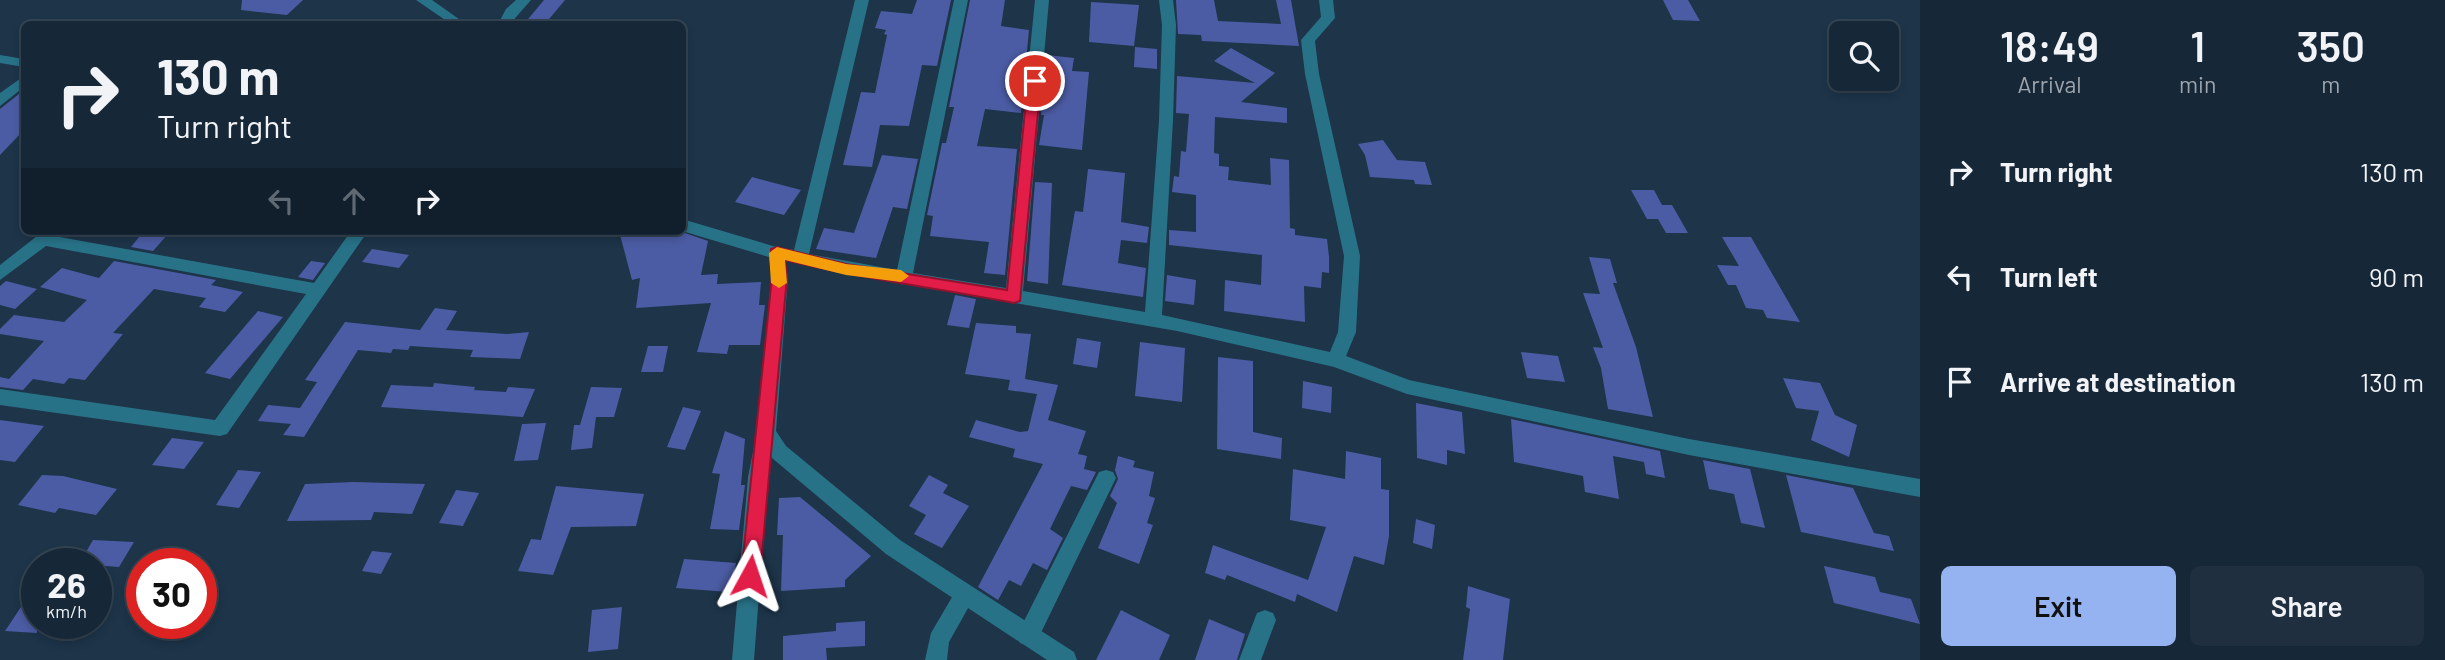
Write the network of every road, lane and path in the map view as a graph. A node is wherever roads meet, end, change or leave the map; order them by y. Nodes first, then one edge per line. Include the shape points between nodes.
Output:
1 (524, 0) edge
2 (863, 0) edge
3 (961, 0) edge
4 (1042, 0) edge
5 (1166, 0) edge
6 (1326, 0) edge
7 (432, 2) edge
8 (455, 21) edge
9 (506, 21) edge
10 (0, 59) edge
11 (21, 62) edge
12 (21, 83) edge
13 (0, 101) edge
14 (686, 226) edge
15 (357, 235) edge
16 (777, 253) junction
17 (800, 258) junction
18 (0, 274) edge
19 (904, 276) junction
20 (316, 290) junction
21 (1014, 297) junction
22 (1153, 320) junction
23 (1336, 360) junction
24 (0, 397) edge
25 (766, 432) junction
26 (1106, 478) dead end
27 (1920, 488) edge
28 (965, 594) junction
29 (1265, 620) dead end
30 (1028, 636) junction
31 (743, 660) edge
32 (936, 660) edge
33 (1066, 660) edge
34 (1250, 660) edge

1 - 9 street
2 - 17 street
3 - 19 street
4 - 21 street
5 - 22 street via 1166,120
6 - 23 street via 1328,18 1308,40 1352,256 1347,332
7 - 8 street
10 - 11 street
12 - 13 street
14 - 16 street
15 - 20 street
16 - 17 street
16 - 25 street via 780,277
17 - 19 street via 846,270
18 - 20 street via 43,240
19 - 21 street
20 - 24 street via 220,428
21 - 22 street
22 - 23 street
23 - 27 street via 1407,387 1689,447
25 - 28 street via 779,452 882,539
25 - 31 street
26 - 30 street
28 - 30 street
28 - 32 street via 939,640
29 - 34 street
30 - 33 street

